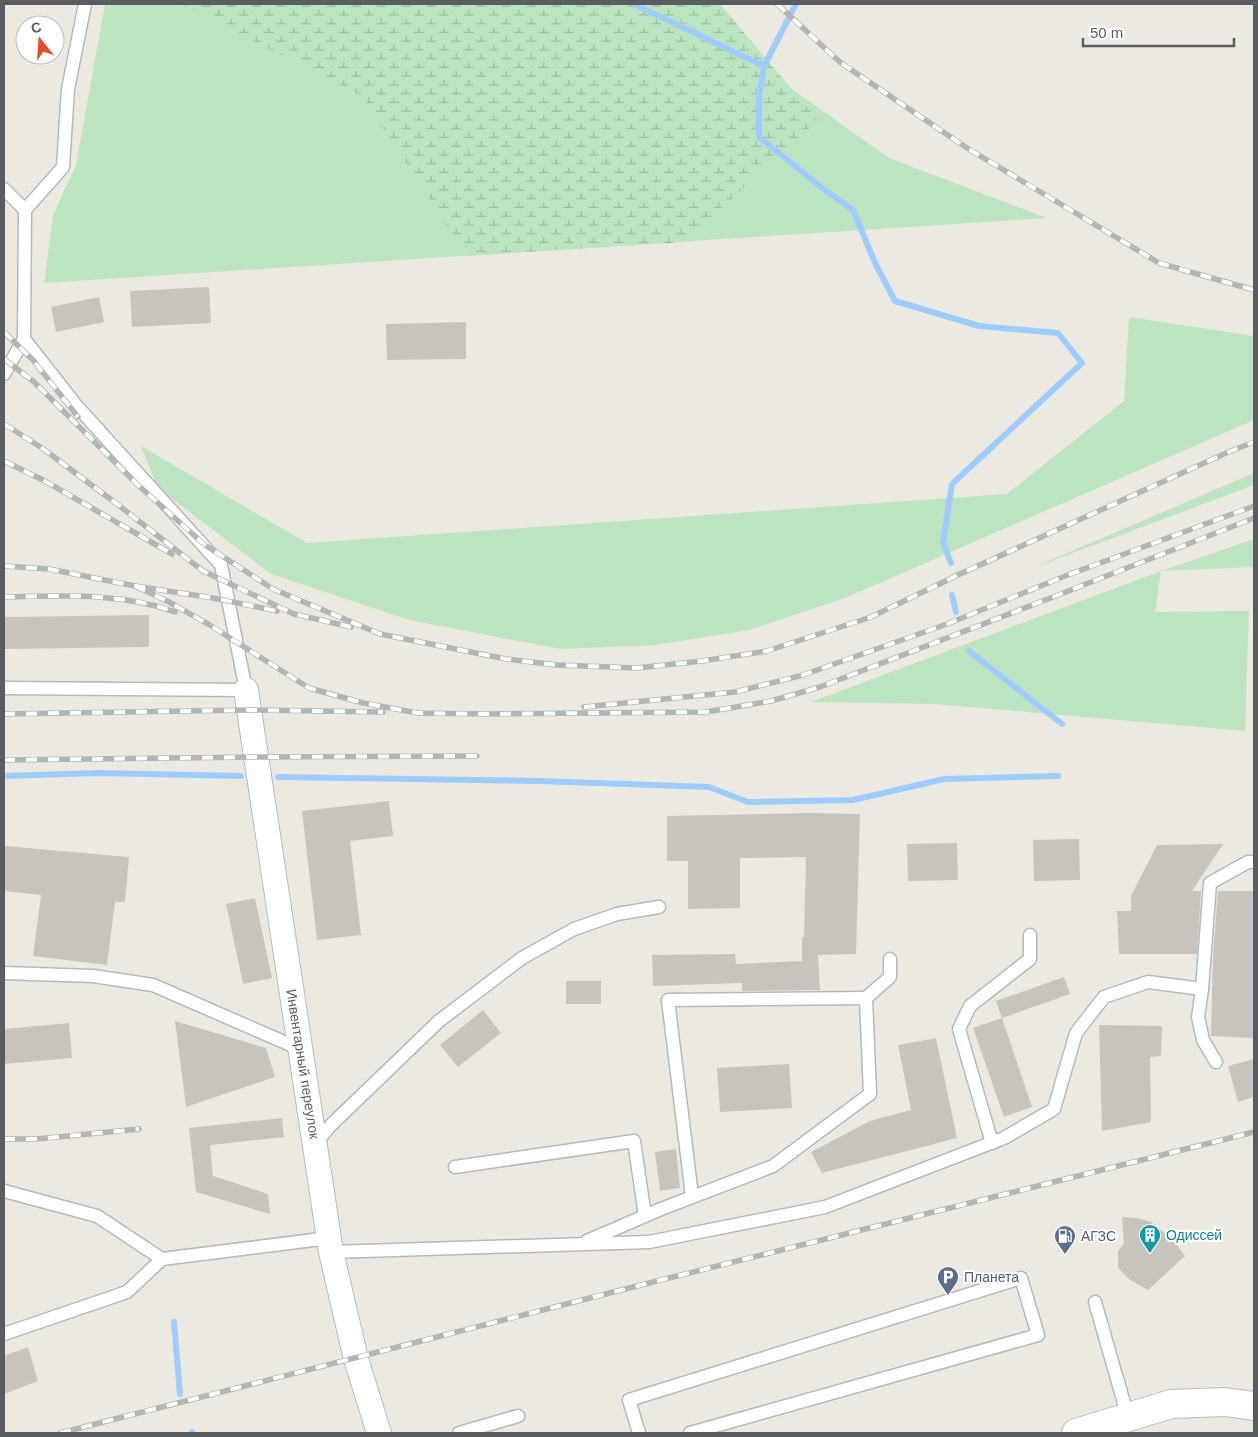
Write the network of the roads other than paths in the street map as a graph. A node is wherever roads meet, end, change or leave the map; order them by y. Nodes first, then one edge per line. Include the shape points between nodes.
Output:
1 (85, 4) edge
2 (4, 189) edge
3 (25, 210) junction
4 (24, 340) junction
5 (4, 374) edge
6 (4, 688) edge
7 (246, 690) junction
8 (1254, 862) edge
9 (659, 907) dead end
10 (1030, 935) dead end
11 (890, 959) dead end
12 (4, 973) edge
13 (1202, 989) junction
14 (866, 998) junction
15 (300, 1049) junction
16 (1216, 1062) dead end
17 (992, 1143) junction
18 (315, 1144) junction
19 (455, 1168) dead end
20 (4, 1191) edge
21 (692, 1196) junction
22 (646, 1216) junction
23 (580, 1244) junction
24 (330, 1245) junction
25 (162, 1259) junction
26 (1095, 1302) dead end
27 (4, 1334) edge
28 (1254, 1406) edge
29 (518, 1416) dead end
30 (1128, 1417) junction
31 (379, 1433) edge
32 (459, 1433) edge
33 (639, 1433) edge
34 (690, 1433) edge
35 (1076, 1433) edge

1 - 3 lane via 68,89 63,167
2 - 3 lane
3 - 4 lane
4 - 5 lane
4 - 7 lane via 75,404 221,565
6 - 7 lane
7 - 15 street, Инвентарный переулок
8 - 13 lane via 1210,882
9 - 18 lane via 618,914 582,926 522,958 440,1021
10 - 17 lane via 1030,959 970,1006 959,1028
11 - 14 lane via 890,977
12 - 15 lane via 93,976 153,985
13 - 16 lane via 1198,1018 1203,1040
13 - 17 lane via 1148,982 1104,997 1076,1033 1054,1108
14 - 21 lane via 870,1094 773,1166
14 - 21 lane via 668,1000
15 - 18 street, Инвентарный переулок
17 - 23 lane via 826,1207 649,1242
18 - 24 street, Инвентарный переулок
19 - 22 lane via 634,1141
20 - 25 lane via 97,1216
21 - 22 lane
22 - 23 lane
23 - 24 lane
24 - 25 lane
24 - 31 street, Инвентарный переулок via 356,1359
25 - 27 lane via 127,1292
26 - 30 lane
28 - 30 main road via 1225,1402 1171,1404
29 - 32 lane
30 - 35 main road
33 - 34 lane via 629,1400 1021,1278 1038,1336

